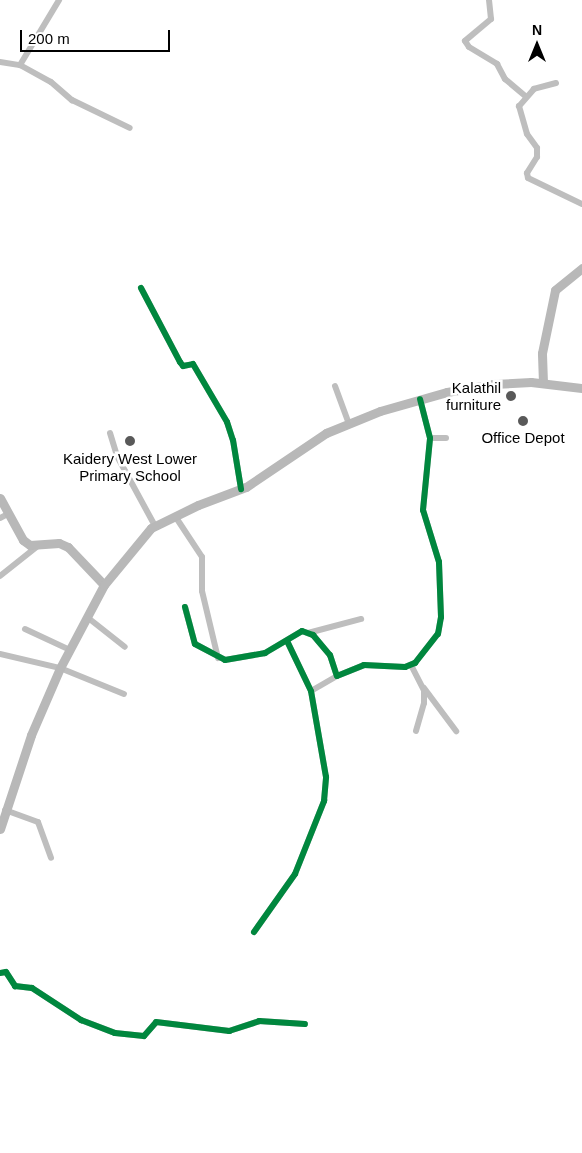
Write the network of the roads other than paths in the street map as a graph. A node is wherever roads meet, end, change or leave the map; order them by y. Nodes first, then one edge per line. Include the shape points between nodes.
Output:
1 (59, 0) edge
2 (489, 0) edge
3 (0, 62) edge
4 (20, 65) junction
5 (556, 83) dead end
6 (526, 96) junction
7 (130, 128) dead end
8 (582, 204) edge
9 (582, 268) edge
10 (141, 288) dead end
11 (543, 383) junction
12 (335, 386) dead end
13 (582, 388) edge
14 (420, 399) junction
15 (349, 424) junction
16 (110, 433) dead end
17 (430, 438) junction
18 (446, 438) dead end
19 (241, 489) junction
20 (0, 498) edge
21 (4, 516) edge
22 (176, 516) junction
23 (155, 526) junction
24 (39, 545) junction
25 (0, 576) edge
26 (104, 585) junction
27 (184, 607) dead end
28 (87, 617) junction
29 (361, 618) dead end
30 (25, 629) dead end
31 (308, 633) junction
32 (287, 641) junction
33 (125, 647) dead end
34 (70, 650) junction
35 (0, 654) edge
36 (218, 658) junction
37 (411, 665) junction
38 (60, 668) junction
39 (337, 676) junction
40 (423, 687) junction
41 (311, 691) junction
42 (124, 694) dead end
43 (416, 731) dead end
44 (456, 731) dead end
45 (5, 810) junction
46 (0, 829) edge
47 (51, 858) dead end
48 (254, 932) dead end
49 (0, 973) edge
50 (304, 1024) dead end

1 - 4 street
2 - 6 street via 492,19 465,41 469,47 497,64 505,79
3 - 4 street
4 - 7 street via 51,82 72,100
5 - 6 street via 534,89
6 - 8 street via 519,106 520,113 527,134 537,148 537,157 527,173 528,178
9 - 11 main road via 555,290 542,353
10 - 19 street via 180,362 183,366 193,364 226,422 234,440
11 - 13 main road
11 - 14 main road via 492,384
12 - 15 street
14 - 15 main road
14 - 17 street
15 - 19 main road via 305,445 265,477
16 - 23 street via 117,456
17 - 18 street
17 - 37 street via 424,510 439,562 441,617 438,634
19 - 22 main road
20 - 21 main road
21 - 24 main road via 23,540
22 - 23 main road
22 - 36 street via 202,557 202,591
23 - 26 main road via 134,546
24 - 25 street
24 - 26 main road via 59,543 68,547
26 - 28 main road
27 - 36 street via 195,644
28 - 33 street
28 - 34 main road
29 - 31 street
30 - 34 street
31 - 32 street via 295,632
31 - 39 street via 330,655
32 - 36 street via 246,658 231,661
32 - 41 street
34 - 38 main road
35 - 38 street
37 - 39 street via 364,665
37 - 40 street
38 - 42 street
38 - 45 main road via 31,735
39 - 41 street
40 - 43 street via 424,704
40 - 44 street
41 - 48 street via 326,777 324,801 295,874
45 - 46 main road
45 - 47 street via 38,822
49 - 50 street via 6,972 15,986 32,988 81,1020 115,1033 144,1036 156,1022 229,1031 259,1021

